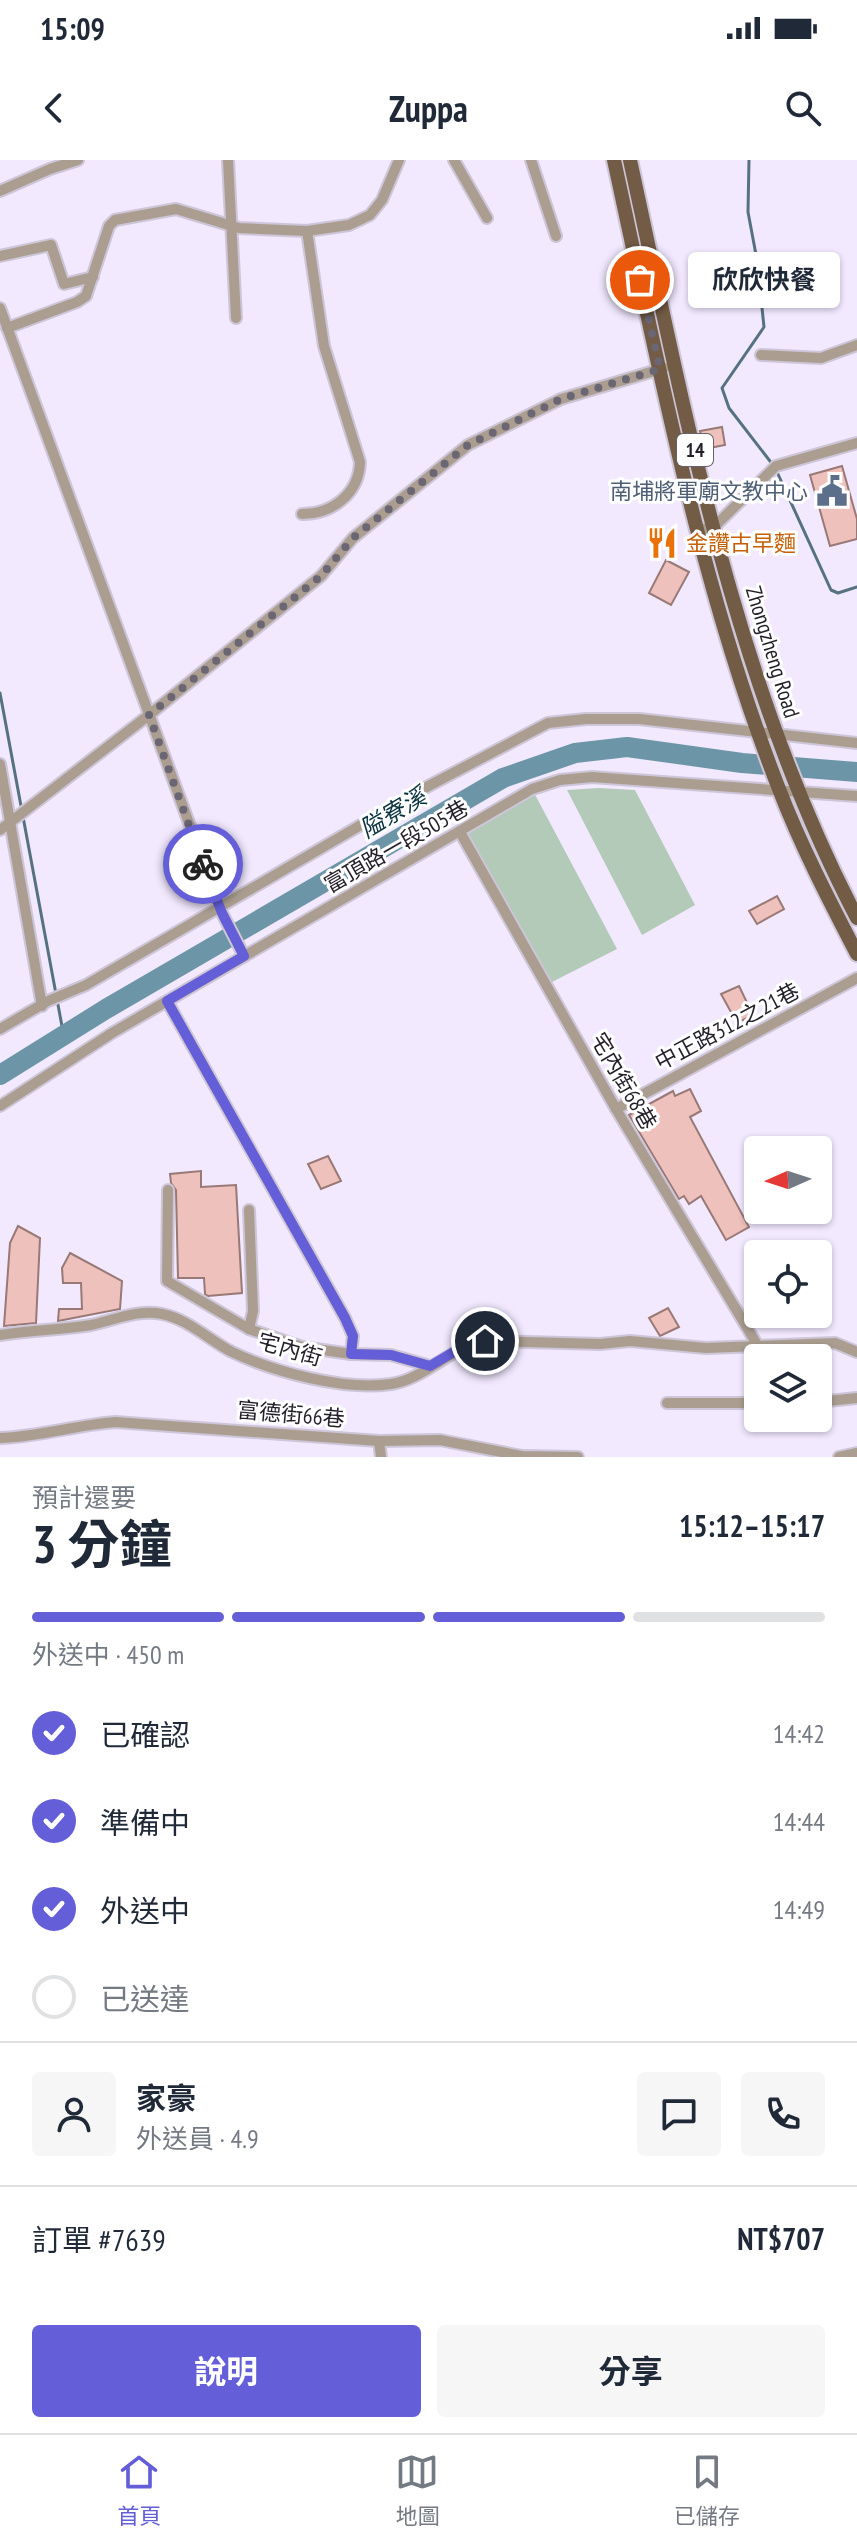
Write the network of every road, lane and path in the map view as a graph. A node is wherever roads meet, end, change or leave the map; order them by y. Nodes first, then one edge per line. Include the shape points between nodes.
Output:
1 (78, 160) edge
2 (228, 160) edge
3 (399, 160) edge
4 (454, 160) edge
5 (531, 160) edge
6 (614, 160) edge
7 (630, 160) edge
8 (0, 191) edge
9 (487, 218) dead end
10 (229, 225) junction
11 (307, 231) junction
12 (556, 236) dead end
13 (0, 256) edge
14 (93, 277) junction
15 (0, 308) edge
16 (236, 318) dead end
17 (7, 328) junction
18 (857, 345) edge
19 (761, 355) dead end
20 (667, 368) junction
21 (857, 443) edge
22 (302, 514) dead end
23 (714, 527) junction
24 (698, 530) junction
25 (149, 715) junction
26 (767, 735) junction
27 (857, 743) edge
28 (0, 764) edge
29 (779, 789) junction
30 (795, 789) junction
31 (857, 796) edge
32 (15, 818) junction
33 (0, 830) edge
34 (460, 832) junction
35 (221, 910) junction
36 (857, 918) edge
37 (243, 953) junction
38 (857, 954) edge
39 (857, 978) edge
40 (50, 1001) junction
41 (167, 1001) junction
42 (0, 1029) edge
43 (0, 1106) edge
44 (616, 1109) junction
45 (168, 1190) dead end
46 (249, 1210) dead end
47 (249, 1329) junction
48 (0, 1335) edge
49 (757, 1344) edge
50 (809, 1344) edge
51 (744, 1347) edge
52 (857, 1352) edge
53 (351, 1354) junction
54 (430, 1366) junction
55 (857, 1398) edge
56 (832, 1401) edge
57 (667, 1403) dead end
58 (744, 1403) edge
59 (0, 1438) edge
60 (379, 1441) junction
61 (857, 1453) edge
62 (381, 1457) edge
63 (578, 1457) edge
64 (839, 1457) edge

1 - 8 street
2 - 10 street
3 - 11 street via 370,215 349,225
4 - 9 street
5 - 12 street
6 - 20 main road, Zhongzheng Road / 14
7 - 20 main road, Zhongzheng Road / 14
10 - 11 street
10 - 14 street via 176,209 115,220
10 - 16 street
11 - 22 street via 324,346 360,476 334,508
13 - 14 street via 51,245 64,284
14 - 17 street via 86,296 77,302
15 - 17 street
17 - 25 street
18 - 19 street via 821,358
20 - 23 main road, Zhongzheng Road / 14
20 - 24 main road, Zhongzheng Road / 14
20 - 25 street via 561,399 468,445 353,538 321,576
21 - 23 street via 776,466
23 - 24 street
23 - 26 main road, Zhongzheng Road / 14
24 - 26 main road, Zhongzheng Road / 14 via 715,595
25 - 32 street
25 - 35 street
26 - 27 street
26 - 29 main road, 14
26 - 30 main road, 14
26 - 35 street via 639,719 548,723 421,790
28 - 32 street
29 - 30 street, 富頂路一段505巷
29 - 34 street, 富頂路一段505巷 via 592,777 560,780 532,789
29 - 38 main road, 14
30 - 31 street, 富頂路一段505巷
30 - 36 main road, 14
32 - 33 street
32 - 40 street
34 - 37 street, 富頂路一段505巷
34 - 44 street, 宅內街68巷
35 - 37 street
35 - 40 street
37 - 41 street, 富頂路一段505巷
39 - 44 street, 中正路312之21巷
40 - 42 street
41 - 43 street, 富頂路一段505巷
41 - 53 street via 345,1318 353,1336
44 - 49 street, 宅內街68巷
45 - 47 street via 167,1281
46 - 47 street
47 - 53 street via 302,1347
48 - 54 street, 宅內街 via 162,1314 267,1366 329,1380 392,1384
50 - 52 street, 宅內街 via 835,1343
51 - 54 street, 宅內街 via 485,1341 467,1344
53 - 54 street via 391,1355
55 - 56 street
57 - 58 street
59 - 60 street, 富德街66巷 via 115,1422
60 - 62 street
60 - 63 street, 富德街66巷 via 440,1440 522,1456
61 - 64 street

